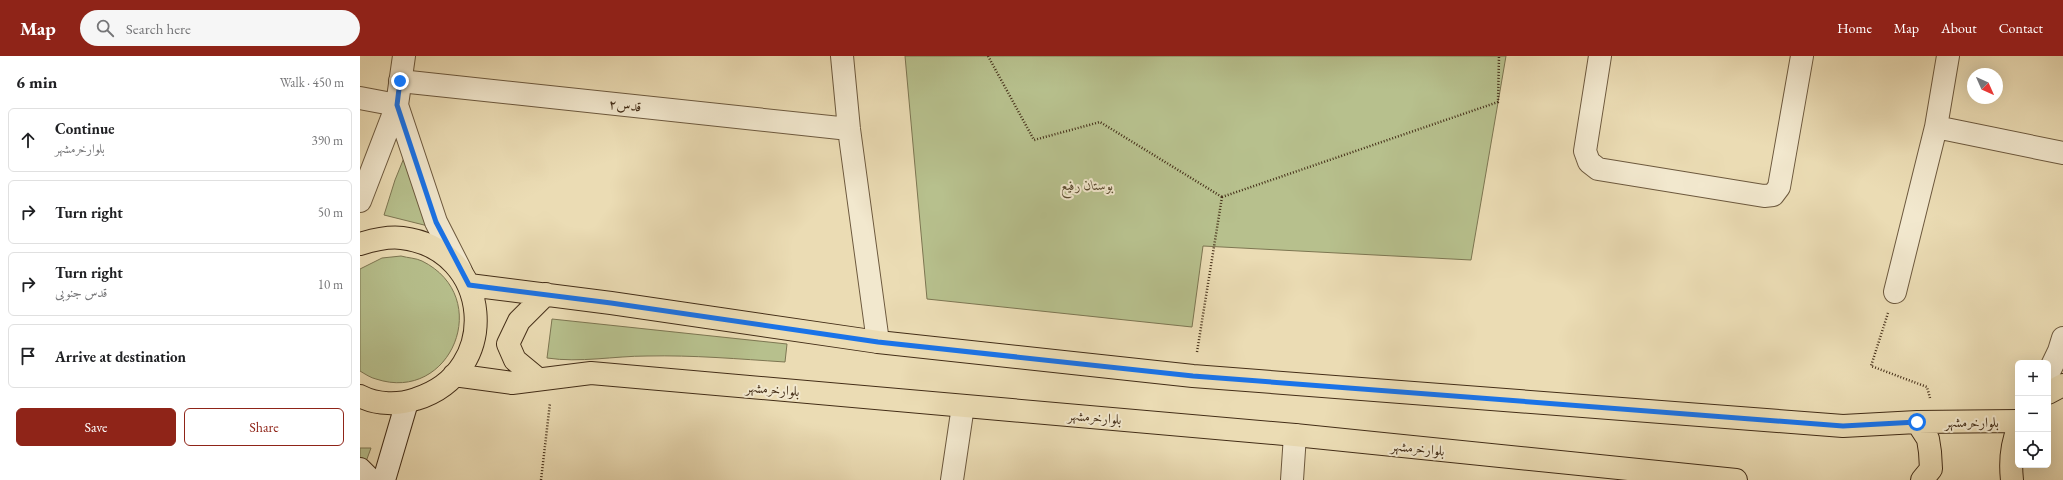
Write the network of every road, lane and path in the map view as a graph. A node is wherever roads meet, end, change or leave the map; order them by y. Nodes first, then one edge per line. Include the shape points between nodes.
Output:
1 (404, 56) edge
2 (842, 56) edge
3 (988, 56) edge
4 (1500, 56) edge
5 (1600, 56) edge
6 (1802, 56) edge
7 (1948, 56) edge
8 (400, 81) junction
9 (360, 98) edge
10 (397, 105) junction
11 (1936, 127) junction
12 (849, 129) junction
13 (2063, 153) edge
14 (1222, 197) junction
15 (360, 201) edge
16 (360, 244) edge
17 (469, 285) junction
18 (1895, 292) joint
19 (546, 294) junction
20 (2063, 338) edge
21 (878, 342) junction
22 (2051, 368) edge
23 (454, 375) junction
24 (1193, 376) junction
25 (545, 378) junction
26 (2063, 385) edge
27 (2051, 391) edge
28 (360, 396) edge
29 (408, 402) junction
30 (963, 406) junction
31 (1927, 422) junction
32 (2015, 422) edge
33 (2017, 432) edge
34 (1295, 435) junction
35 (360, 469) edge
36 (371, 480) edge
37 (384, 480) edge
38 (541, 480) edge
39 (952, 480) edge
40 (1292, 480) edge
41 (1736, 480) edge
42 (1922, 480) edge
43 (2012, 480) edge

1 - 8 street
2 - 12 street
3 - 14 path via 1034,140 1100,122
4 - 14 path via 1498,102
5 - 6 street via 1585,151 1589,162 1598,169 1764,196 1773,195 1779,187
7 - 11 street
8 - 10 street
8 - 12 street, قدس۲
9 - 10 street
10 - 15 street
10 - 17 street via 436,222
11 - 13 street
11 - 18 street
12 - 21 street
14 - 24 path
16 - 17 main road via 379,238 401,238 422,242 441,252 457,267
17 - 19 main road, بلوارخرمشهر
17 - 23 main road via 476,306 476,328 472,349
18 - 31 path via 1871,366 1927,387
19 - 21 main road, بلوارخرمشهر
19 - 25 main road via 519,321 508,344 515,360
20 - 22 street
21 - 24 main road, بلوارخرمشهر
23 - 25 main road, بلوارخرمشهر via 512,383
23 - 29 main road via 447,384 428,396
24 - 31 main road, بلوارخرمشهر via 1843,426
25 - 30 main road, بلوارخرمشهر via 590,373
25 - 38 path
26 - 27 main road
28 - 29 main road via 386,403
29 - 37 street
30 - 34 main road, بلوارخرمشهر
30 - 39 street
31 - 32 main road, بلوارخرمشهر
31 - 42 main road via 1931,469
33 - 43 main road via 2010,464
34 - 40 street
34 - 41 main road, بلوارخرمشهر
35 - 36 street

